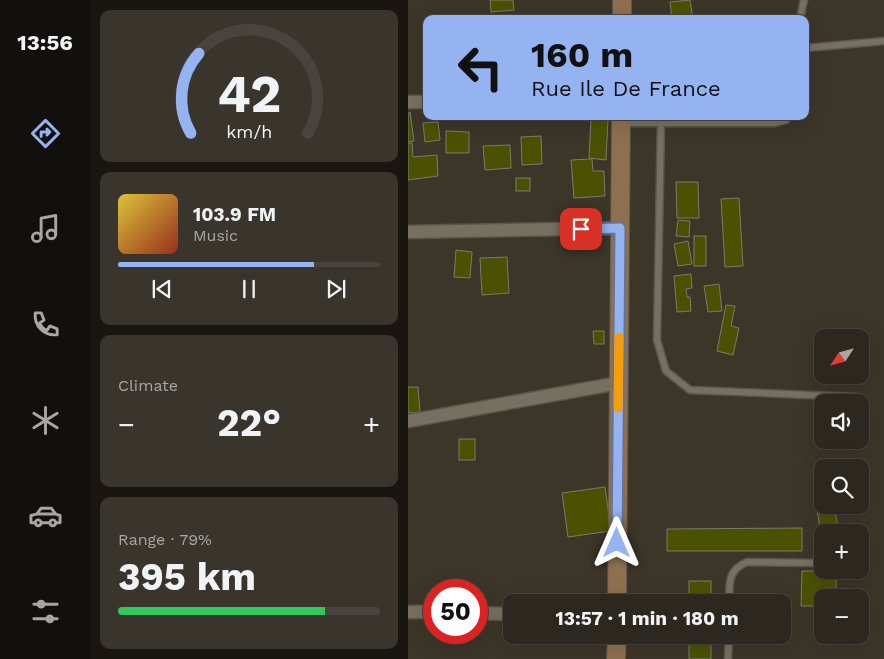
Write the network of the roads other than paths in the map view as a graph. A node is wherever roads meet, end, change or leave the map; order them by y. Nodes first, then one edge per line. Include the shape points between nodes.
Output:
1 (622, 0) edge
2 (804, 0) edge
3 (622, 15) edge
4 (801, 15) edge
5 (884, 41) edge
6 (809, 48) edge
7 (408, 102) edge
8 (423, 102) edge
9 (621, 120) edge
10 (786, 120) edge
11 (661, 122) junction
12 (620, 228) junction
13 (408, 232) edge
14 (619, 383) junction
15 (814, 395) edge
16 (408, 421) edge
17 (814, 563) edge
18 (617, 594) edge
19 (729, 594) edge
20 (408, 612) edge
21 (423, 612) edge
22 (488, 613) edge
23 (503, 614) edge
24 (617, 644) edge
25 (728, 644) edge
26 (616, 659) edge
27 (728, 659) edge

1 - 3 main road
2 - 4 lane
5 - 6 lane
7 - 8 street
9 - 11 lane
9 - 12 main road
10 - 11 lane via 774,123
11 - 15 lane via 657,340 666,371 690,390
12 - 13 street
12 - 14 main road
14 - 16 street
14 - 18 main road
17 - 19 lane via 747,562 736,567 730,577
20 - 21 street
22 - 23 street
24 - 26 main road
25 - 27 lane

